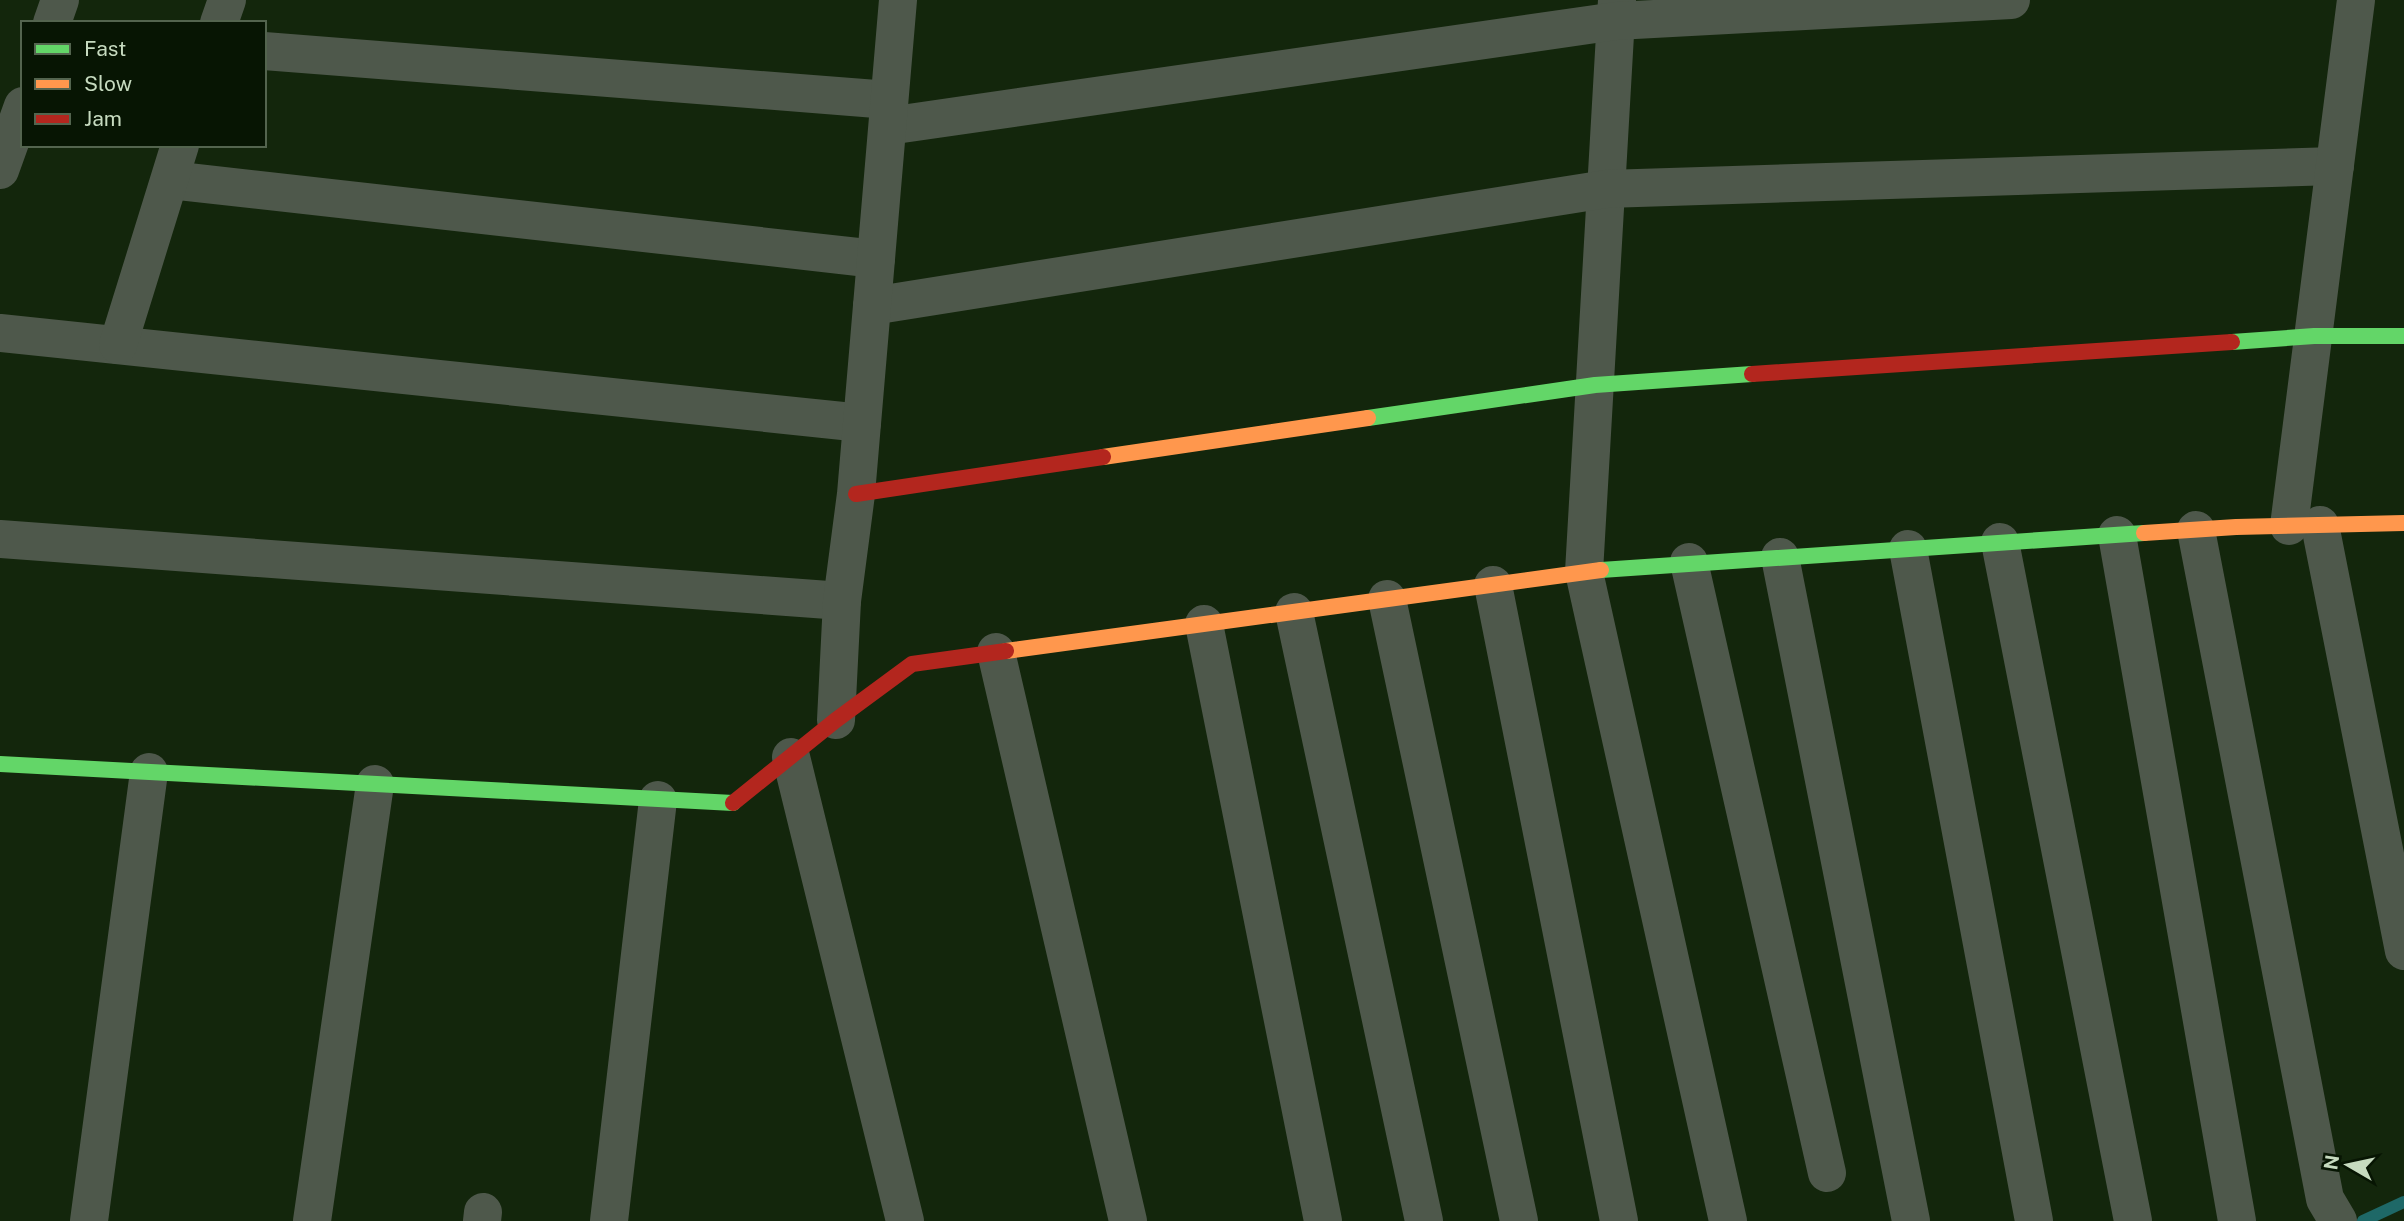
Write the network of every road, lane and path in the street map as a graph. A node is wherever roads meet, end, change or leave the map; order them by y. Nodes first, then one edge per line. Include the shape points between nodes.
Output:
1 (60, 0) edge
2 (226, 0) edge
3 (898, 0) edge
4 (2011, 0) edge
5 (2356, 0) edge
6 (1616, 11) edge
7 (53, 21) edge
8 (220, 21) edge
9 (266, 51) edge
10 (21, 112) edge
11 (888, 113) junction
12 (175, 162) edge
13 (2335, 166) junction
14 (0, 170) edge
15 (1606, 189) junction
16 (876, 258) junction
17 (872, 306) junction
18 (0, 333) edge
19 (2314, 336) junction
20 (2404, 336) edge
21 (117, 345) junction
22 (1595, 385) junction
23 (862, 423) junction
24 (856, 494) junction
25 (2404, 523) edge
26 (2304, 525) junction
27 (2196, 530) junction
28 (2117, 535) junction
29 (0, 539) edge
30 (2000, 542) junction
31 (1908, 549) junction
32 (1780, 557) junction
33 (1689, 562) junction
34 (1584, 572) junction
35 (1493, 585) junction
36 (1387, 600) junction
37 (842, 601) junction
38 (1294, 611) junction
39 (1204, 624) junction
40 (996, 652) junction
41 (836, 720) junction
42 (791, 757) junction
43 (0, 764) edge
44 (149, 772) junction
45 (375, 784) junction
46 (658, 800) junction
47 (2404, 951) edge
48 (1827, 1173) dead end
49 (89, 1221) edge
50 (312, 1221) edge
51 (609, 1221) edge
52 (905, 1221) edge
53 (1128, 1221) edge
54 (1323, 1221) edge
55 (1424, 1221) edge
56 (1519, 1221) edge
57 (1619, 1221) edge
58 (1728, 1221) edge
59 (1911, 1221) edge
60 (2034, 1221) edge
61 (2133, 1221) edge
62 (2237, 1221) edge
63 (2338, 1221) edge

1 - 7 street
2 - 8 street
3 - 11 street
4 - 6 street
5 - 13 street
6 - 11 street
6 - 15 street
9 - 11 street
10 - 14 street
11 - 16 street
12 - 16 street
12 - 21 street
13 - 15 street
13 - 19 street
15 - 17 street
15 - 22 street
16 - 17 street
17 - 23 street
18 - 21 street
19 - 20 street
19 - 22 street
19 - 26 street
21 - 23 street
22 - 24 street
22 - 34 street
23 - 24 street
24 - 37 street
25 - 26 street
26 - 27 street
26 - 47 street
27 - 28 street
27 - 63 street via 2325,1199
28 - 30 street
28 - 62 street
29 - 37 street
30 - 31 street
30 - 61 street
31 - 32 street
31 - 60 street
32 - 33 street
32 - 59 street
33 - 34 street
33 - 48 street
34 - 35 street
34 - 58 street
35 - 36 street
35 - 57 street
36 - 38 street
36 - 56 street
37 - 41 street
38 - 39 street
38 - 55 street
39 - 40 street
39 - 54 street
40 - 41 street via 912,664
40 - 53 street
41 - 42 street
42 - 46 street via 733,804
42 - 52 street
43 - 44 street
44 - 45 street
44 - 49 street
45 - 46 street
45 - 50 street
46 - 51 street

